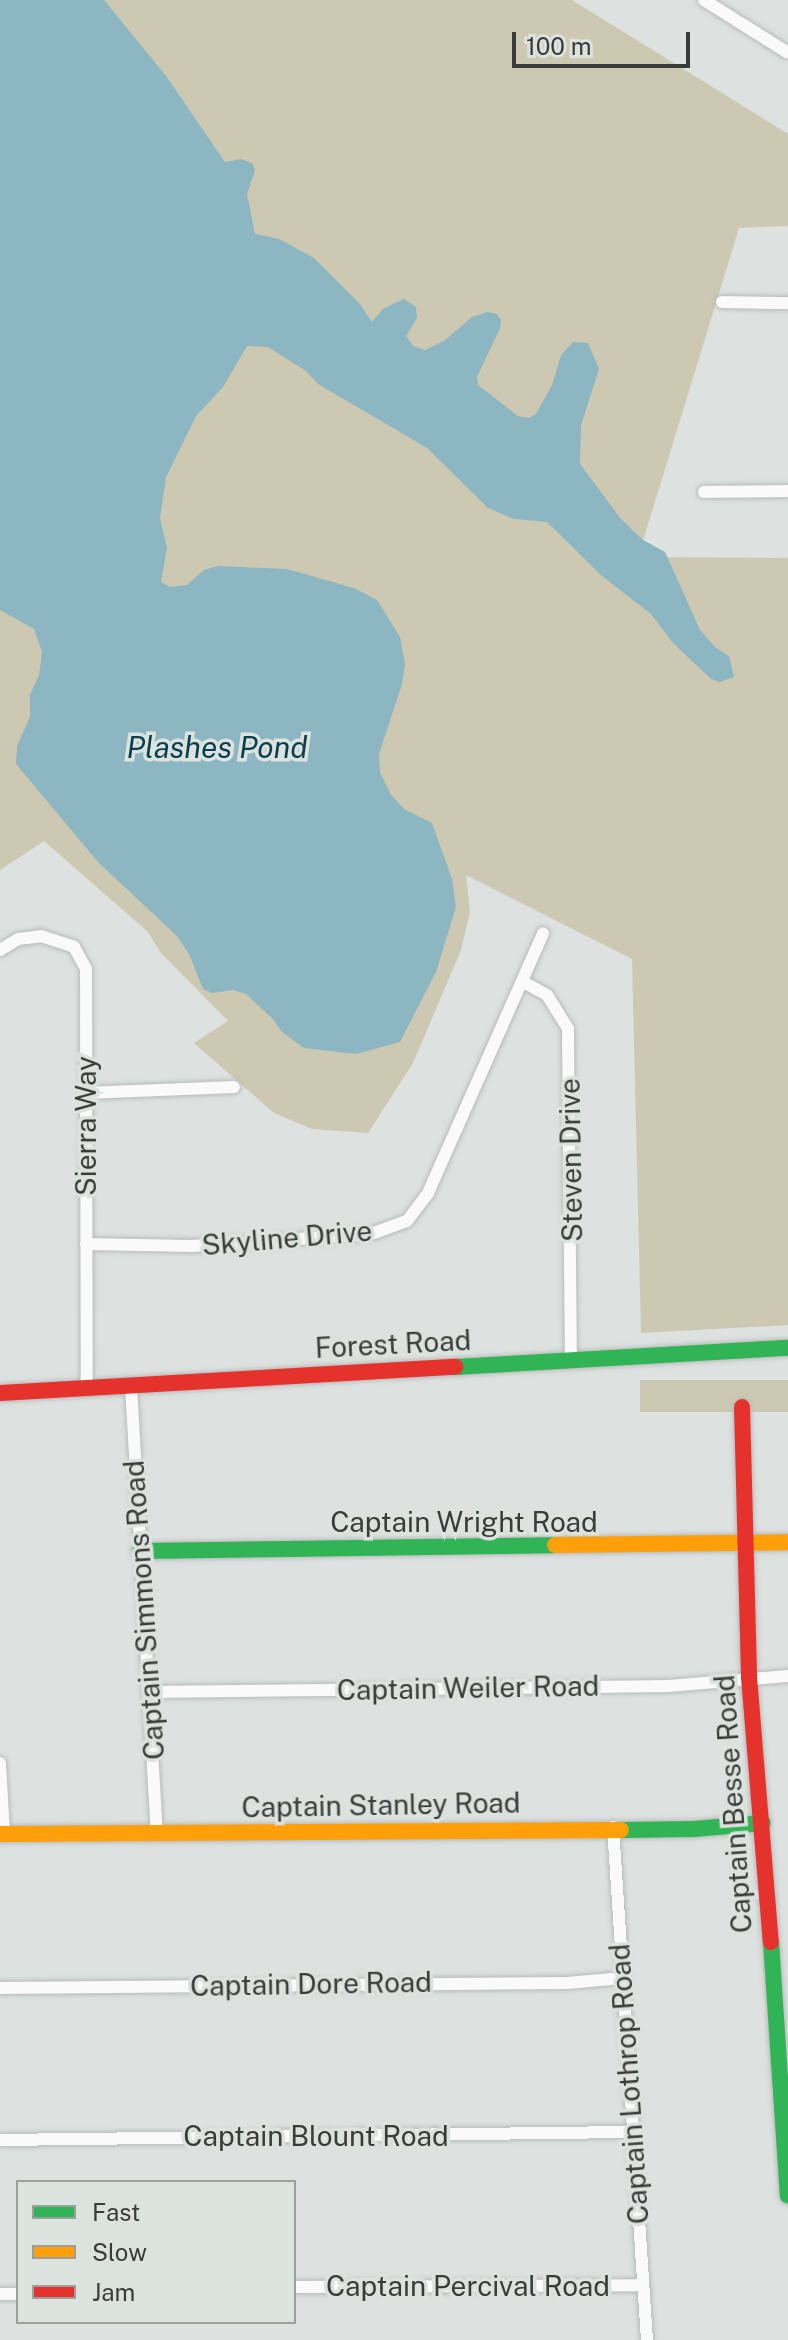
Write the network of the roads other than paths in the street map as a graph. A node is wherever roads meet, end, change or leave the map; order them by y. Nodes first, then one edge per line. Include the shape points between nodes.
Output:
1 (704, 0) edge
2 (788, 53) edge
3 (722, 302) dead end
4 (788, 303) edge
5 (788, 491) edge
6 (704, 492) dead end
7 (543, 933) dead end
8 (0, 950) edge
9 (523, 982) junction
10 (234, 1087) dead end
11 (85, 1093) junction
12 (86, 1244) junction
13 (788, 1348) edge
14 (571, 1360) junction
15 (131, 1386) junction
16 (87, 1387) junction
17 (0, 1393) edge
18 (742, 1407) dead end
19 (788, 1542) edge
20 (744, 1544) junction
21 (140, 1551) junction
22 (788, 1676) edge
23 (749, 1677) junction
24 (148, 1692) junction
25 (0, 1763) edge
26 (763, 1823) junction
27 (613, 1827) junction
28 (2, 1834) edge
29 (157, 1834) junction
30 (623, 1978) junction
31 (0, 1988) edge
32 (632, 2132) junction
33 (0, 2140) edge
34 (788, 2195) edge
35 (643, 2285) junction
36 (296, 2287) edge
37 (647, 2340) edge

1 - 2 street
3 - 4 street
5 - 6 street
7 - 9 street, Skyline Drive
8 - 11 street, Sierra Way via 18,939 41,936 65,942 80,955 87,987
9 - 12 street, Skyline Drive via 428,1193 407,1221 358,1235 192,1246
9 - 14 street, Steven Drive via 547,995 568,1029
10 - 11 street
11 - 12 street, Sierra Way
12 - 16 street, Sierra Way
13 - 14 street, Forest Road
14 - 15 street, Forest Road
15 - 16 street, Forest Road
15 - 21 street, Captain Simmons Road
16 - 17 street, Forest Road
18 - 20 street, Captain Besse Road
19 - 20 street, Captain Wright Road
20 - 21 street, Captain Wright Road
20 - 23 street, Captain Besse Road
21 - 24 street, Captain Simmons Road
22 - 23 street, Captain Weiler Road
23 - 24 street, Captain Weiler Road via 668,1686
23 - 26 street, Captain Besse Road
24 - 29 street, Captain Simmons Road
25 - 28 street
26 - 27 street, Captain Stanley Road via 694,1829
26 - 34 street, Captain Besse Road
27 - 29 street, Captain Stanley Road
27 - 30 street, Captain Lothrop Road
28 - 29 street, Captain Stanley Road
30 - 31 street, Captain Dore Road via 567,1983
30 - 32 street, Captain Lothrop Road
32 - 33 street, Captain Blount Road
32 - 35 street, Captain Lothrop Road
35 - 36 street, Captain Percival Road
35 - 37 street, Captain Lothrop Road

